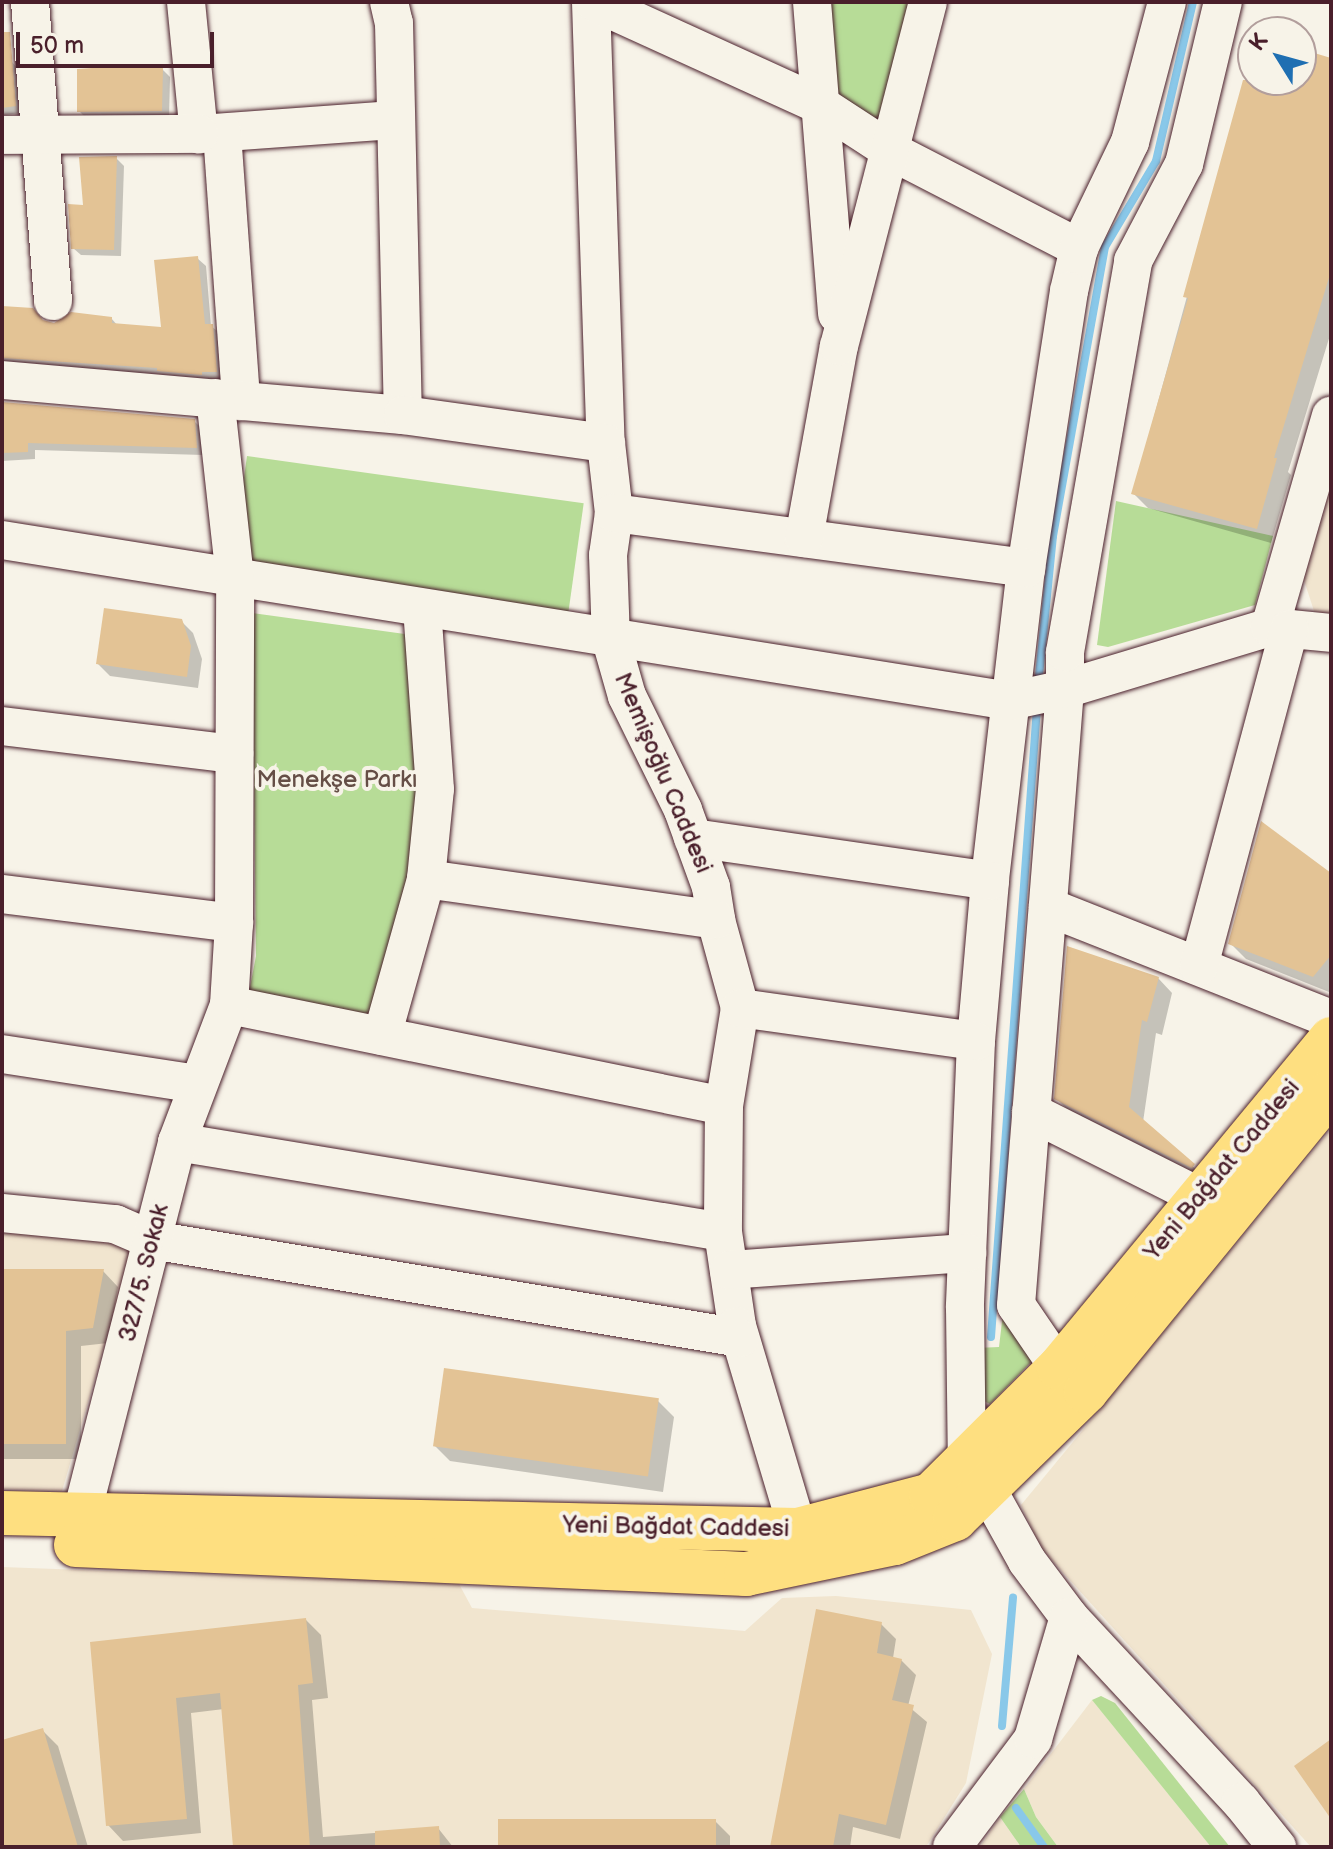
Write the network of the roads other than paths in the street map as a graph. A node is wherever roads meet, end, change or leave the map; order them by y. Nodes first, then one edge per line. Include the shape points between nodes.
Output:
1 (30, 2) edge
2 (186, 2) edge
3 (389, 2) edge
4 (592, 2) edge
5 (812, 2) edge
6 (928, 2) edge
7 (1167, 2) edge
8 (1223, 2) edge
9 (822, 106) junction
10 (396, 120) junction
11 (210, 133) junction
12 (2, 135) edge
13 (39, 135) junction
14 (891, 151) junction
15 (1079, 248) junction
16 (53, 301) dead end
17 (839, 346) junction
18 (2, 380) edge
19 (228, 400) junction
20 (403, 415) junction
21 (1331, 416) edge
22 (606, 443) junction
23 (614, 513) junction
24 (804, 538) junction
25 (2, 540) edge
26 (1026, 568) junction
27 (235, 578) junction
28 (422, 609) junction
29 (1280, 628) junction
30 (1331, 633) edge
31 (611, 640) junction
32 (1038, 695) junction
33 (2, 726) edge
34 (234, 754) junction
35 (693, 838) junction
36 (426, 879) junction
37 (990, 881) junction
38 (2, 894) edge
39 (1048, 907) junction
40 (716, 920) junction
41 (234, 923) junction
42 (1199, 966) junction
43 (229, 1005) junction
44 (740, 1008) junction
45 (1331, 1019) edge
46 (382, 1036) junction
47 (1331, 1039) edge
48 (976, 1041) junction
49 (2, 1054) edge
50 (197, 1084) junction
51 (1331, 1091) edge
52 (724, 1106) junction
53 (1031, 1112) junction
54 (177, 1142) junction
55 (1200, 1197) junction
56 (2, 1213) edge
57 (723, 1232) junction
58 (152, 1240) junction
59 (967, 1253) junction
60 (729, 1270) junction
61 (740, 1338) junction
62 (1059, 1368) junction
63 (977, 1475) junction
64 (2, 1513) edge
65 (77, 1530) junction
66 (798, 1530) junction
67 (2, 1543) edge
68 (1069, 1617) junction
69 (952, 1847) edge
70 (1277, 1847) edge

1 - 13 street
2 - 11 street, 327/5. Sokak
3 - 10 street
4 - 9 street
4 - 22 street, Memişoğlu Caddesi
5 - 9 street
6 - 14 street
7 - 15 street via 1130,142
8 - 32 street via 1184,164 1133,261 1065,652
9 - 14 street
9 - 17 street
10 - 11 street
10 - 20 street
11 - 13 street
11 - 19 street, 327/5. Sokak
12 - 13 street
13 - 16 street
14 - 15 street
14 - 17 street
15 - 26 street
17 - 24 street
18 - 19 street
19 - 20 street
19 - 27 street, 327/5. Sokak
20 - 22 street
21 - 29 street
22 - 23 street, Memişoğlu Caddesi
23 - 24 street
23 - 31 street, Memişoğlu Caddesi via 608,555
24 - 26 street
25 - 27 street
26 - 32 street
27 - 28 street
27 - 34 street, 327/5. Sokak
28 - 31 street
28 - 36 street via 435,789
29 - 30 street
29 - 32 street
29 - 42 street
31 - 32 street
31 - 35 street, Memişoğlu Caddesi via 627,696
32 - 37 street
32 - 39 street
33 - 34 street
34 - 41 street, 327/5. Sokak
35 - 37 street
35 - 40 street, Memişoğlu Caddesi via 711,887
36 - 40 street
36 - 46 street
37 - 48 street
38 - 41 street
39 - 42 street
39 - 53 street
40 - 44 street, Memişoğlu Caddesi
41 - 43 street, 327/5. Sokak
42 - 45 street
43 - 46 street
43 - 50 street, 327/5. Sokak
44 - 48 street
44 - 52 street, Memişoğlu Caddesi
46 - 52 street
47 - 55 main road, Yeni Bağdat Caddesi
48 - 59 street
49 - 50 street
50 - 54 street, 327/5. Sokak
51 - 63 main road, Yeni Bağdat Caddesi via 1086,1391
52 - 57 street, Memişoğlu Caddesi
53 - 55 street
53 - 62 street via 1016,1305
54 - 57 street
54 - 58 street, 327/5. Sokak
55 - 62 main road, Yeni Bağdat Caddesi
56 - 58 street via 115,1224
57 - 60 street, Memişoğlu Caddesi
58 - 61 street
58 - 65 street, 327/5. Sokak
59 - 60 street
59 - 63 street
60 - 61 street, Memişoğlu Caddesi
61 - 66 street, Memişoğlu Caddesi
62 - 63 main road, Yeni Bağdat Caddesi
63 - 65 main road, Yeni Bağdat Caddesi via 955,1519 895,1543 746,1574
63 - 66 main road, Yeni Bağdat Caddesi via 931,1495
63 - 68 street via 1027,1561
64 - 65 main road, Yeni Bağdat Caddesi
65 - 66 main road, Yeni Bağdat Caddesi
65 - 67 main road, Yeni Bağdat Caddesi
68 - 69 street via 1033,1739
68 - 70 street

